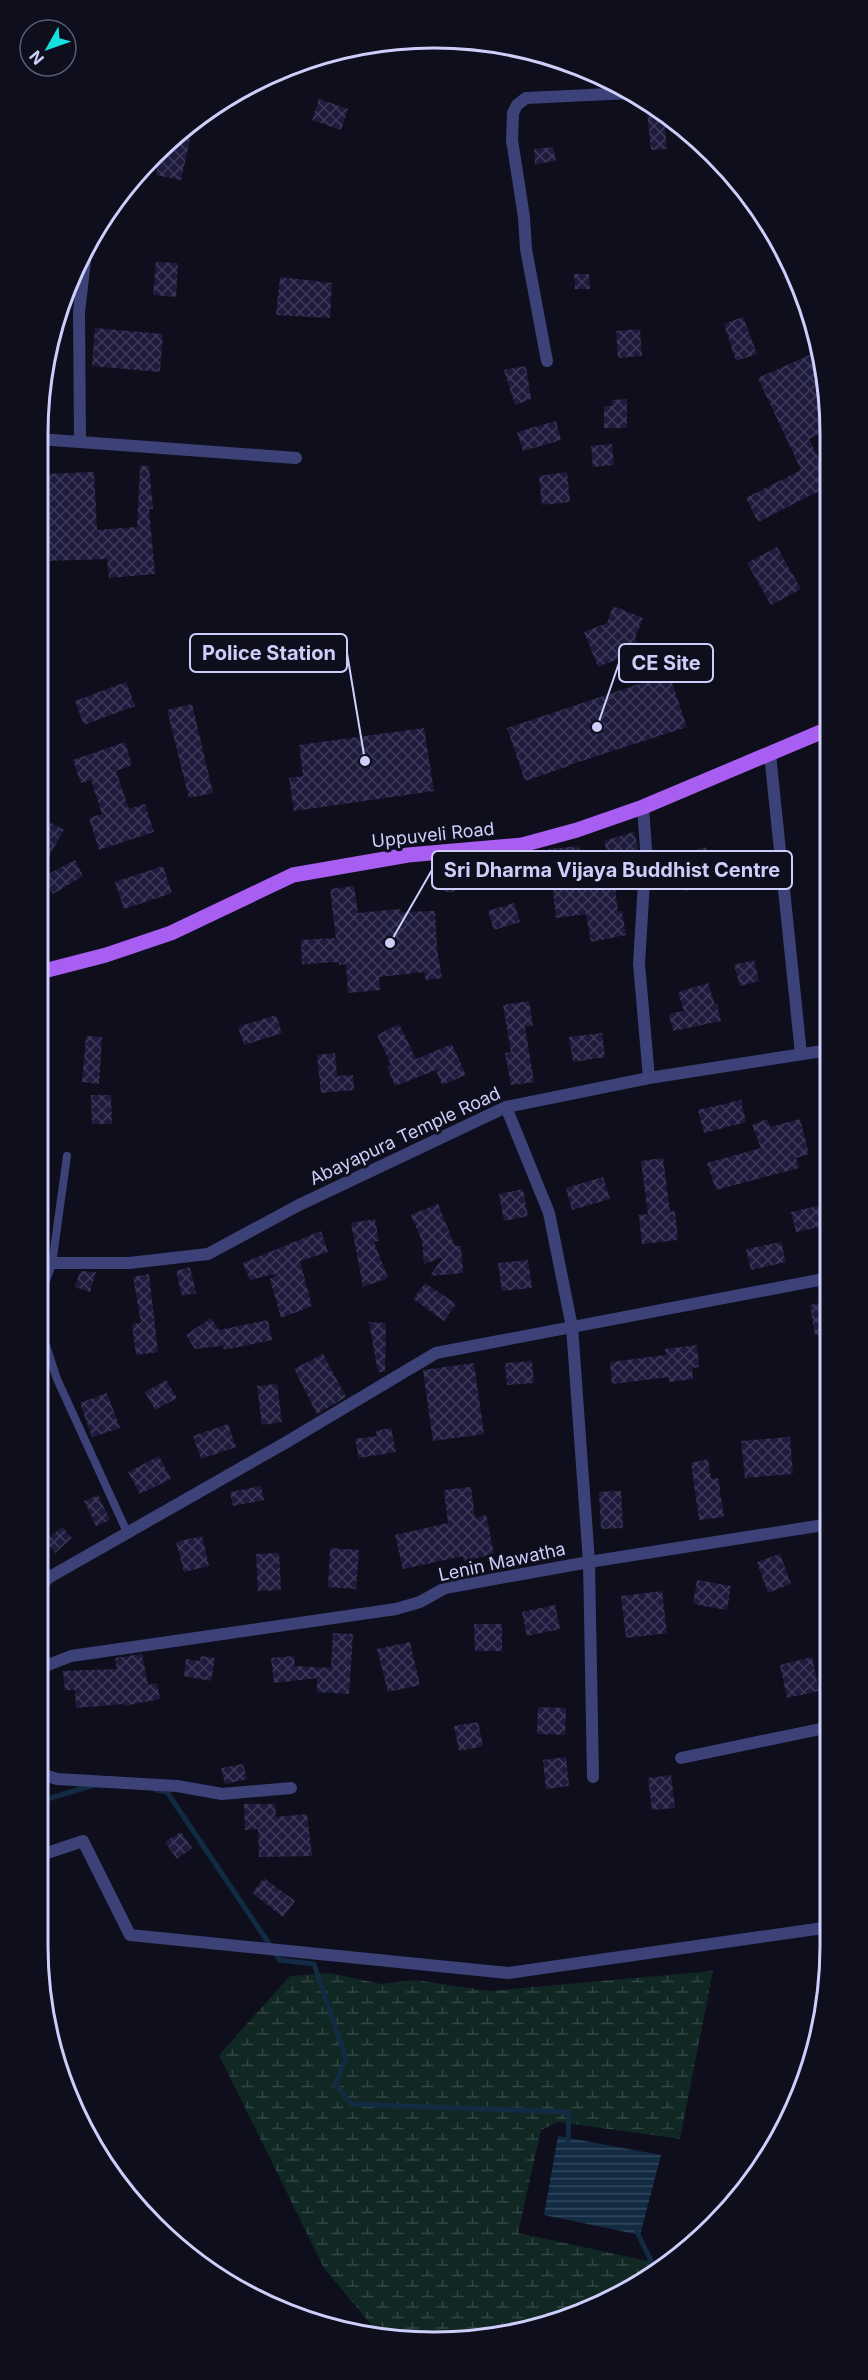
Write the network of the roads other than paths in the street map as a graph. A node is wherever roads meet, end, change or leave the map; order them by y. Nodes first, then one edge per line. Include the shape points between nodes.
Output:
1 (614, 93) edge
2 (84, 272) edge
3 (547, 361) dead end
4 (48, 440) edge
5 (80, 442) junction
6 (296, 458) dead end
7 (820, 732) edge
8 (770, 754) junction
9 (643, 807) junction
10 (48, 970) edge
11 (820, 1051) edge
12 (801, 1054) junction
13 (649, 1078) junction
14 (506, 1107) junction
15 (67, 1156) dead end
16 (48, 1258) edge
17 (48, 1263) edge
18 (820, 1280) edge
19 (572, 1327) junction
20 (48, 1351) edge
21 (820, 1526) edge
22 (127, 1532) junction
23 (589, 1562) junction
24 (48, 1578) edge
25 (48, 1665) edge
26 (820, 1729) edge
27 (681, 1758) dead end
28 (48, 1776) edge
29 (593, 1778) dead end
30 (291, 1788) dead end
31 (48, 1853) edge
32 (820, 1928) edge

1 - 3 street via 526,98 513,113 512,140 526,249
2 - 5 street via 79,312
4 - 5 street
5 - 6 street
7 - 8 main road, Uppuveli Road
8 - 9 main road, Uppuveli Road
8 - 12 street
9 - 10 main road, Uppuveli Road via 522,845 408,855 293,875 171,933
9 - 13 street via 646,849 639,964
11 - 12 street, Abayapura Temple Road
12 - 13 street, Abayapura Temple Road
13 - 14 street, Abayapura Temple Road
14 - 17 street, Abayapura Temple Road via 299,1205 208,1254 129,1263
14 - 19 street via 549,1214
15 - 16 lane
18 - 19 street
19 - 22 street via 436,1353
19 - 23 street
20 - 22 lane
21 - 23 street, Lenin Mawatha
22 - 24 street
23 - 25 street, Lenin Mawatha via 446,1588 420,1602 396,1608 70,1656
23 - 29 street
26 - 27 street
28 - 30 street via 177,1786 222,1794
31 - 32 street via 83,1840 130,1935 508,1973

